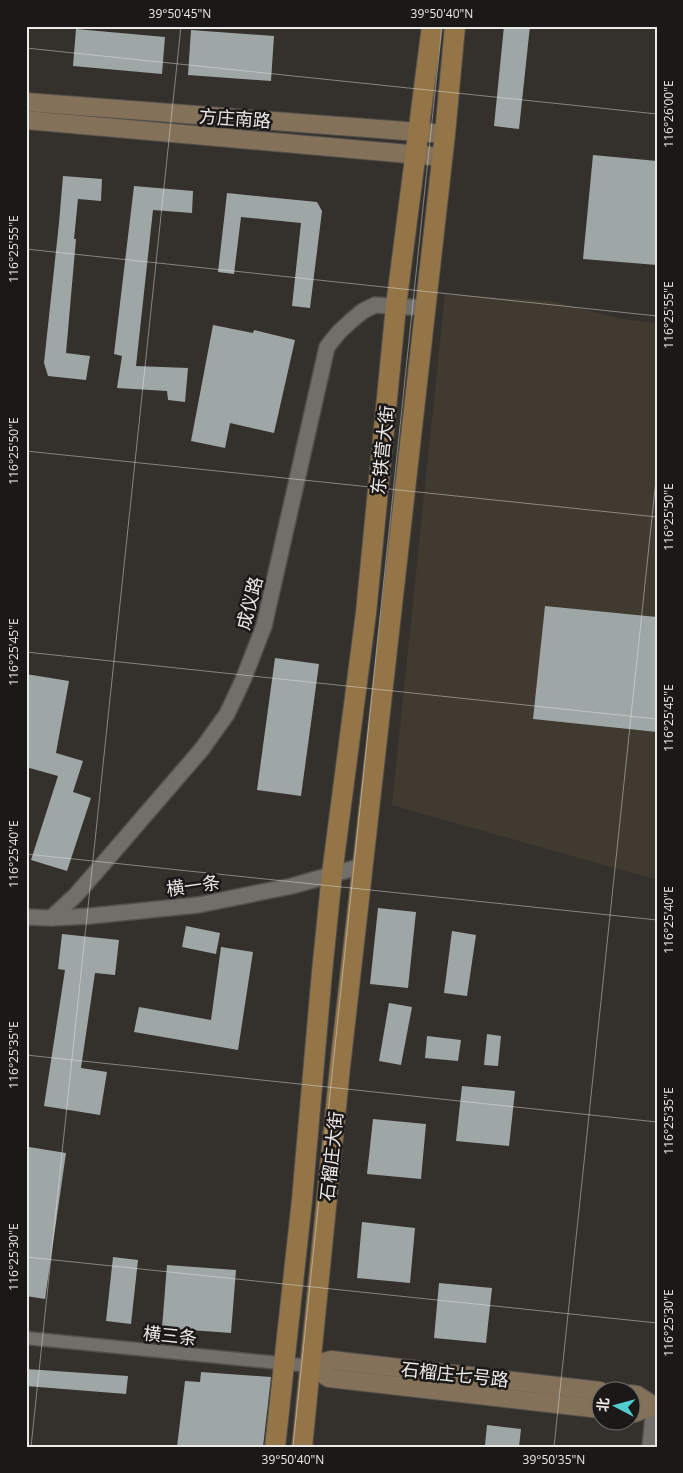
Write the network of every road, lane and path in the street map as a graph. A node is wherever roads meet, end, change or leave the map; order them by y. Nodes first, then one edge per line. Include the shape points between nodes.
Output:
1 (432, 26) edge
2 (455, 26) edge
3 (26, 102) edge
4 (26, 120) edge
5 (419, 132) junction
6 (445, 134) junction
7 (415, 154) junction
8 (442, 157) junction
9 (396, 306) junction
10 (426, 308) junction
11 (362, 866) junction
12 (332, 874) junction
13 (26, 917) edge
14 (51, 918) junction
15 (26, 1338) edge
16 (284, 1364) junction
17 (310, 1366) junction
18 (590, 1390) edge
19 (640, 1397) edge
20 (654, 1406) junction
21 (590, 1408) edge
22 (640, 1411) edge
23 (275, 1447) edge
24 (302, 1447) edge
25 (650, 1447) edge

1 - 5 main road, 东铁营大街
2 - 6 main road, 东铁营大街
3 - 5 main road, 方庄南路
4 - 7 main road, 方庄南路
5 - 6 main road, 方庄南路
5 - 7 main road, 东铁营大街
6 - 8 main road, 东铁营大街
7 - 8 main road, 方庄南路
7 - 9 main road, 东铁营大街
8 - 10 main road, 东铁营大街
9 - 10 street, 成仪路
9 - 12 main road, 东铁营大街 via 366,613
9 - 14 street, 成仪路 via 375,304 363,311 339,332 328,347 264,626 227,714 202,749 96,872
10 - 11 main road, 东铁营大街
11 - 12 street, 横一条
11 - 17 main road, 石榴庄大街
12 - 14 street, 横一条 via 292,886 198,905
12 - 16 main road, 石榴庄大街
13 - 14 street, 横一条
15 - 16 street, 横三条
16 - 17 street, 横三条
16 - 23 main road, 石榴庄大街
17 - 18 main road, 石榴庄七号路 via 331,1360
17 - 21 main road via 330,1378
17 - 24 main road, 石榴庄大街
19 - 20 main road
20 - 22 main road
20 - 25 street

